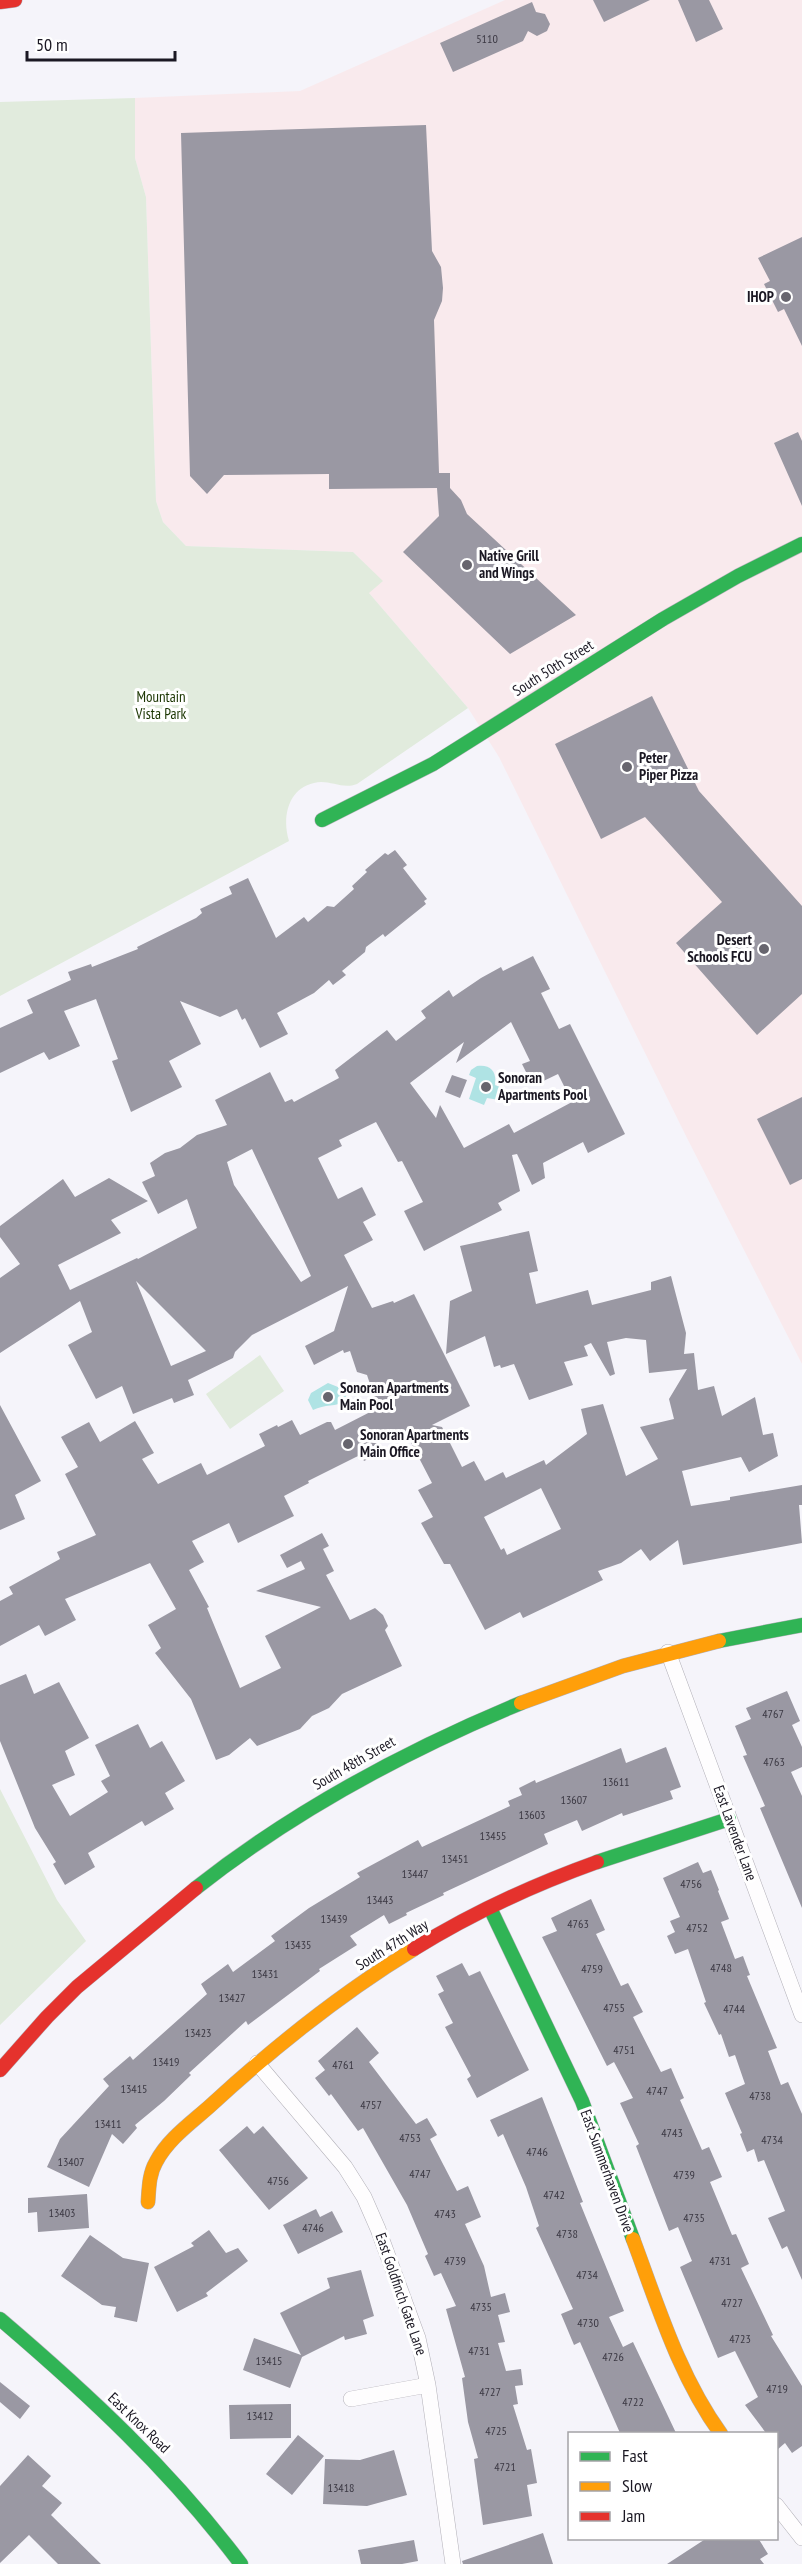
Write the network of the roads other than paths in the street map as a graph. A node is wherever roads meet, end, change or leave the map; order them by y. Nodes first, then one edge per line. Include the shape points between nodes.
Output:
1 (15, 0) edge
2 (0, 2) edge
3 (802, 544) edge
4 (322, 820) dead end
5 (802, 1624) edge
6 (668, 1652) junction
7 (729, 1819) junction
8 (490, 1908) junction
9 (802, 2015) edge
10 (257, 2063) junction
11 (0, 2070) edge
12 (148, 2202) dead end
13 (0, 2319) edge
14 (428, 2385) junction
15 (351, 2399) dead end
16 (720, 2432) edge
17 (778, 2506) edge
18 (802, 2538) edge
19 (241, 2564) edge
20 (453, 2564) edge

1 - 2 main road
3 - 4 main road, South 50th Street via 663,619 433,764
5 - 6 main road, South 48th Street
6 - 7 street, East Lavender Lane
6 - 11 main road, South 48th Street via 593,1675 465,1724 371,1771 299,1814 198,1885 75,1988
7 - 8 main road, South 47th Way via 567,1873
7 - 9 street, East Lavender Lane
8 - 10 main road, South 47th Way via 346,1994
8 - 16 main road, East Summerhaven Drive via 582,2101 675,2351
10 - 12 main road, South 47th Way via 171,2142 152,2169
10 - 14 street, East Goldfinch Gate Lane via 345,2167 364,2197 418,2338
13 - 19 main road, East Knox Road via 128,2433 175,2481
14 - 15 street
14 - 20 street, East Goldfinch Gate Lane
17 - 18 street

